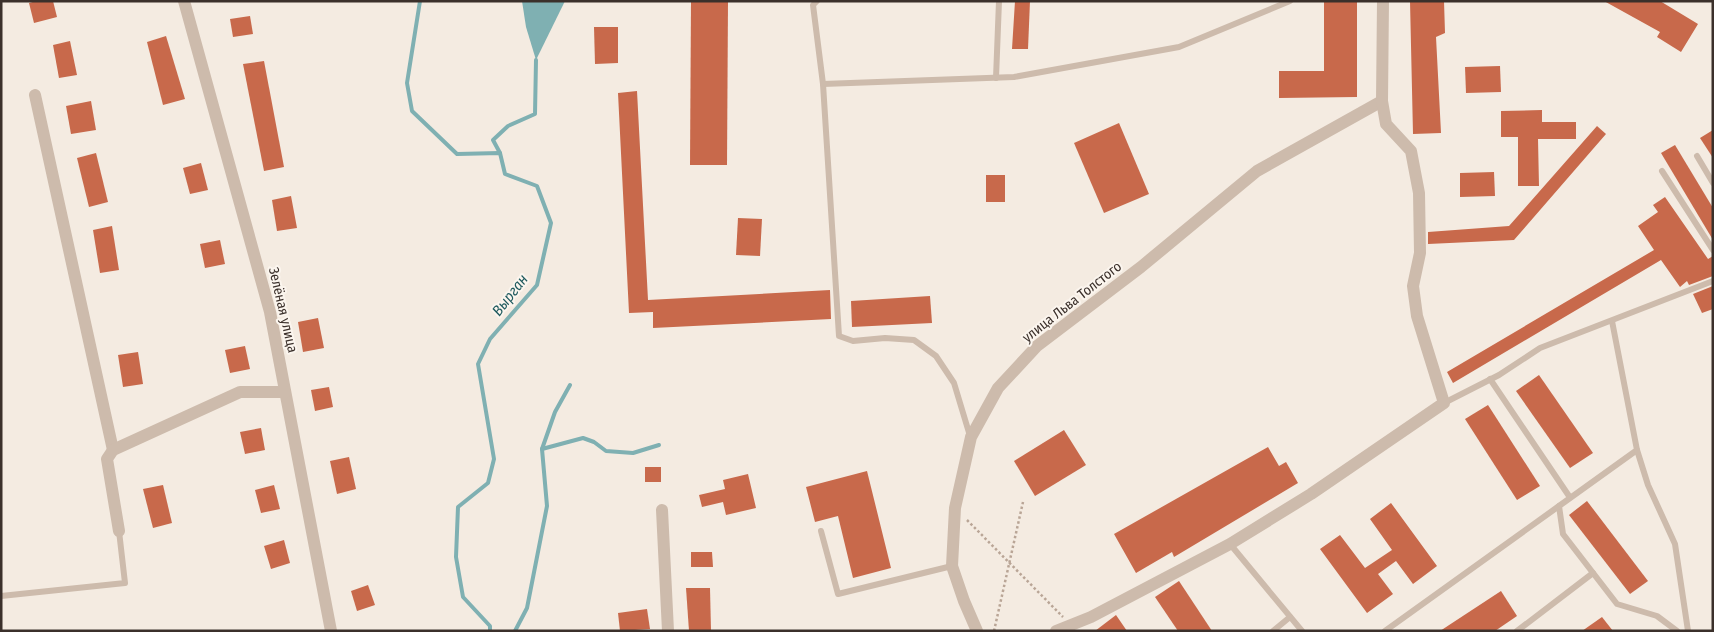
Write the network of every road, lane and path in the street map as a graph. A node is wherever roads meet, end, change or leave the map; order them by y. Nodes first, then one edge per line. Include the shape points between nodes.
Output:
1 (184, 1) edge
2 (999, 1) edge
3 (1290, 1) edge
4 (1382, 1) edge
5 (813, 2) edge
6 (996, 78) junction
7 (823, 84) junction
8 (35, 95) dead end
9 (1382, 101) junction
10 (1697, 156) dead end
11 (1662, 171) dead end
12 (1713, 183) edge
13 (1713, 250) edge
14 (1713, 281) edge
15 (1612, 321) junction
16 (1490, 379) junction
17 (285, 392) junction
18 (1444, 403) junction
19 (970, 437) junction
20 (113, 450) junction
21 (1637, 450) junction
22 (1569, 496) junction
23 (1023, 502) dead end
24 (1559, 506) junction
25 (955, 508) junction
26 (662, 510) dead end
27 (119, 531) joint
28 (821, 531) dead end
29 (1230, 544) junction
30 (1009, 562) junction
31 (952, 566) junction
32 (1593, 573) junction
33 (1, 596) edge
34 (1290, 616) junction
35 (1072, 625) junction
36 (331, 631) edge
37 (668, 631) edge
38 (977, 631) edge
39 (994, 631) edge
40 (1056, 631) edge
41 (1273, 631) edge
42 (1302, 631) edge
43 (1385, 631) edge
44 (1517, 631) edge
45 (1677, 631) edge
46 (1688, 631) edge

1 - 17 street, Зелёная улица via 270,312
2 - 6 lane
3 - 6 lane via 1179,47
4 - 9 street
5 - 7 lane
6 - 7 lane
7 - 19 lane via 839,336 854,341 914,340 936,356 954,383
8 - 20 street
9 - 18 street via 1386,124 1411,152 1419,201 1420,253 1413,286 1417,316
9 - 19 street, улица Льва Толстого via 1257,171 1142,266 1037,346 998,388
10 - 12 lane
11 - 13 lane
14 - 15 lane
15 - 16 lane via 1540,348
15 - 21 lane
16 - 18 lane
16 - 22 lane
17 - 20 street via 240,392
17 - 36 street, Зелёная улица
18 - 29 street via 1311,494
19 - 25 street, улица Льва Толстого
20 - 27 street via 107,459
21 - 22 lane
21 - 46 lane via 1648,485 1675,544
22 - 24 lane
23 - 30 path
24 - 32 lane via 1564,534
24 - 43 lane
25 - 30 path
25 - 31 street, улица Льва Толстого
26 - 37 street
27 - 33 lane via 125,583
28 - 31 lane via 838,594
29 - 34 lane
29 - 35 street
30 - 35 path
30 - 39 path
31 - 38 street, улица Льва Толстого
32 - 44 lane
32 - 45 lane via 1617,604 1657,616
34 - 41 lane
34 - 42 lane
35 - 40 street

